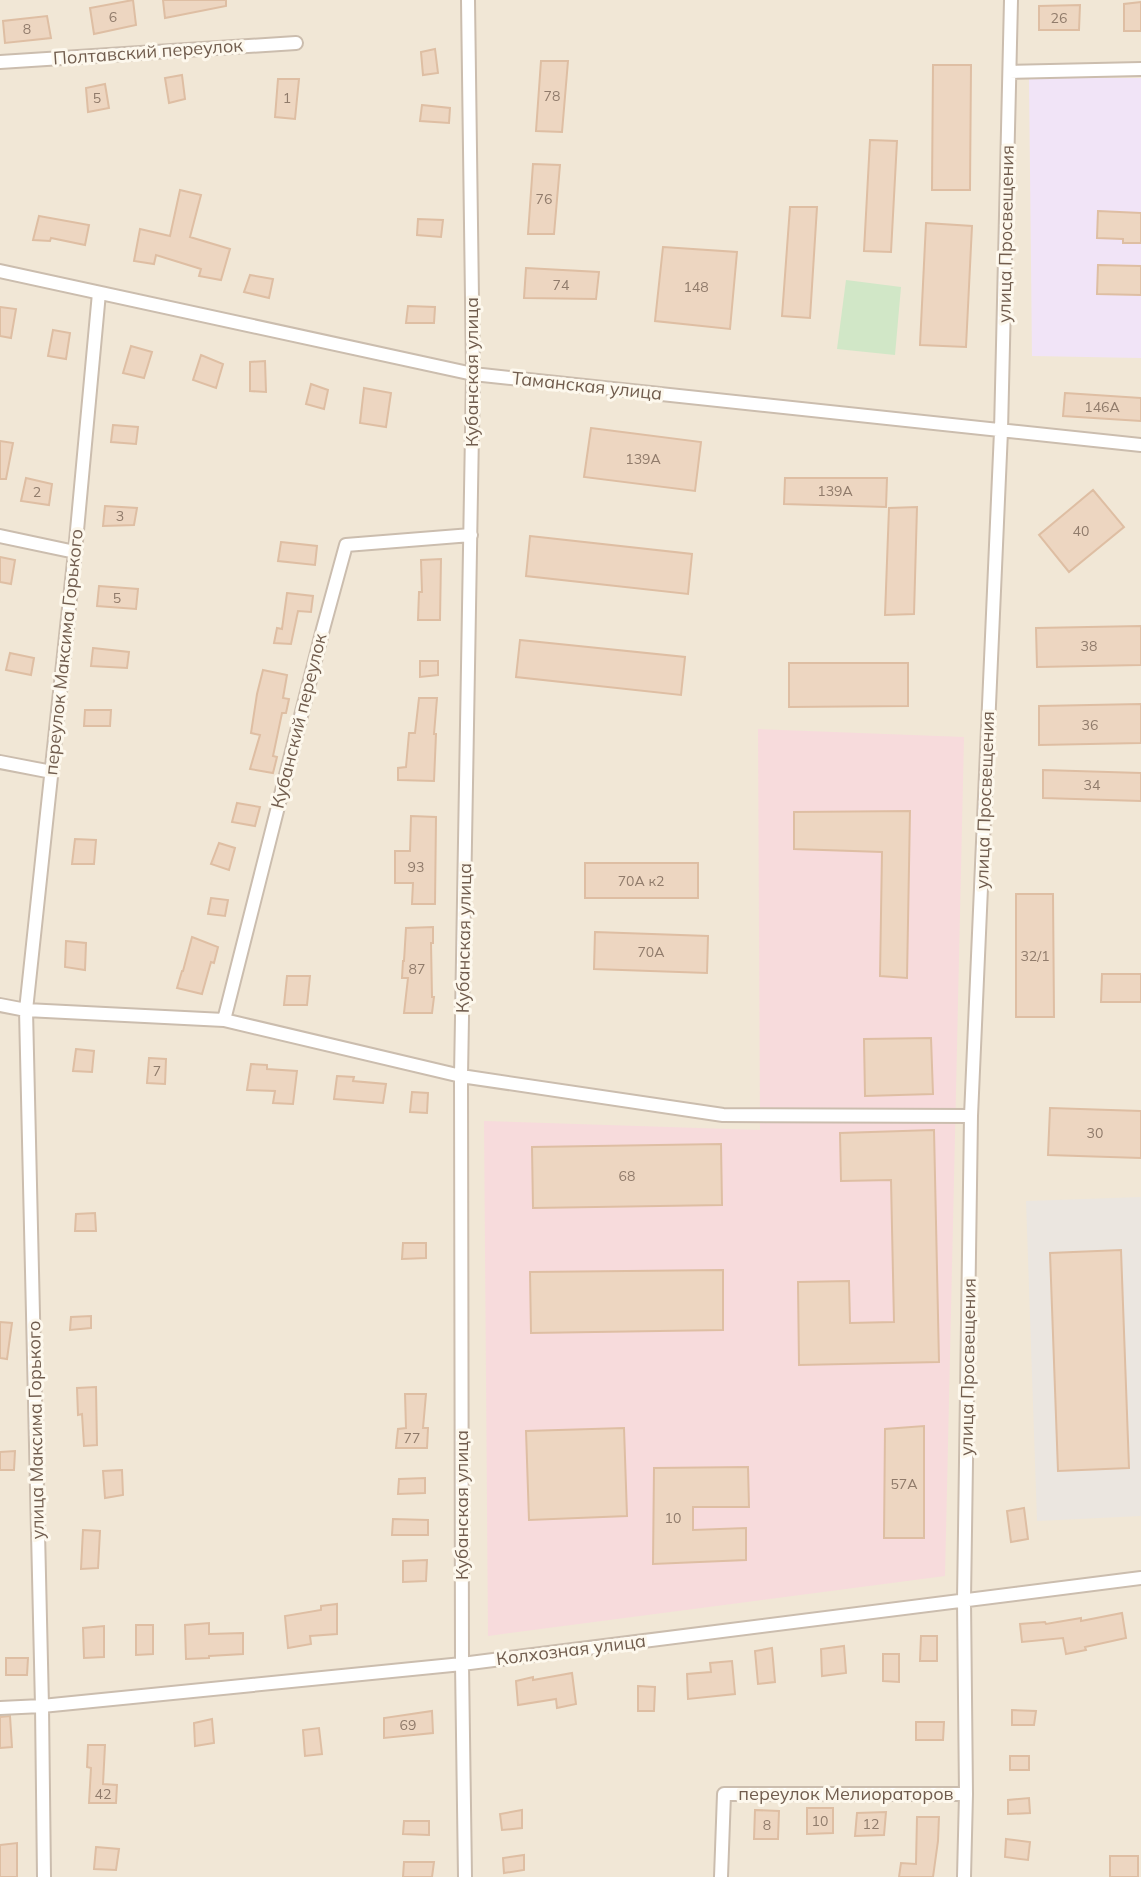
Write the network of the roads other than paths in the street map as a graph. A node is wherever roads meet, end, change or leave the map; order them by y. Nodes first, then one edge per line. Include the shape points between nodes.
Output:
1 (468, 0) edge
2 (1011, 0) edge
3 (296, 43) dead end
4 (0, 62) edge
5 (1141, 69) edge
6 (1010, 72) junction
7 (0, 271) edge
8 (99, 293) junction
9 (473, 374) junction
10 (1001, 431) junction
11 (1141, 445) edge
12 (471, 535) junction
13 (0, 536) edge
14 (75, 552) junction
15 (0, 762) edge
16 (52, 772) junction
17 (0, 1005) edge
18 (26, 1010) junction
19 (224, 1020) junction
20 (461, 1076) junction
21 (971, 1116) junction
22 (1141, 1578) edge
23 (964, 1600) junction
24 (462, 1664) junction
25 (42, 1706) junction
26 (0, 1708) edge
27 (966, 1794) junction
28 (44, 1877) edge
29 (465, 1877) edge
30 (722, 1877) edge
31 (964, 1877) edge

1 - 9 street, Кубанская улица
2 - 6 street, улица Просвещения
3 - 4 street, Полтавский переулок
5 - 6 street
6 - 10 street, улица Просвещения
7 - 8 street, Таманская улица
8 - 9 street, Таманская улица
8 - 14 street, переулок Максима Горького
9 - 10 street, Таманская улица
9 - 12 street, Кубанская улица
10 - 11 street, Таманская улица
10 - 21 street, улица Просвещения
12 - 19 street, Кубанский переулок via 346,545
12 - 20 street, Кубанская улица
13 - 14 street
14 - 16 street, переулок Максима Горького
15 - 16 street
16 - 18 street, переулок Максима Горького
17 - 18 street
18 - 19 street
18 - 25 street, улица Максима Горького
19 - 20 street
20 - 21 street via 723,1115
20 - 24 street, Кубанская улица
21 - 23 street, улица Просвещения
22 - 23 street, Колхозная улица
23 - 24 street, Колхозная улица
23 - 27 street, улица Просвещения
24 - 25 street, Колхозная улица
24 - 29 street, Кубанская улица
25 - 26 street, Колхозная улица
25 - 28 street, улица Максима Горького
27 - 30 street, переулок Мелиораторов via 724,1794
27 - 31 street, улица Просвещения

